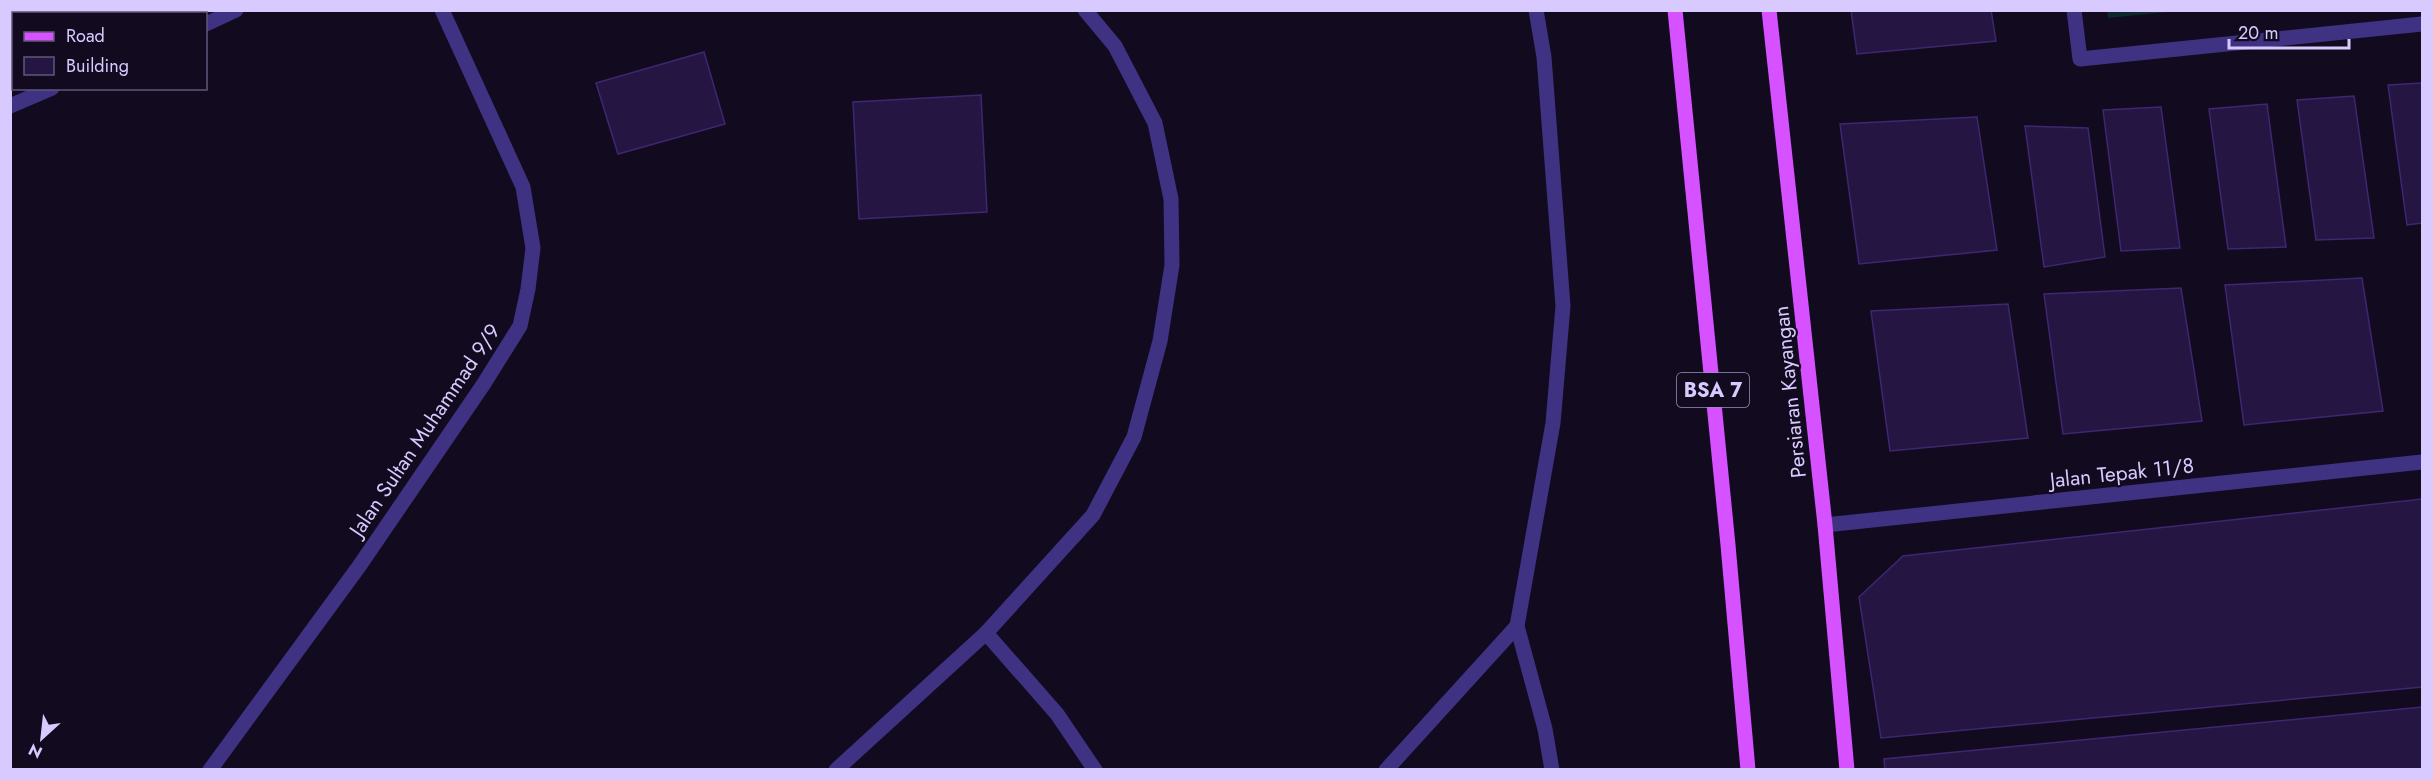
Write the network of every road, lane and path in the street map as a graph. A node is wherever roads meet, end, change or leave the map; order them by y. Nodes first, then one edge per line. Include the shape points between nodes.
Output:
1 (237, 10) edge
2 (442, 10) edge
3 (1085, 10) edge
4 (1536, 10) edge
5 (1675, 10) edge
6 (1769, 10) edge
7 (2074, 10) edge
8 (207, 24) edge
9 (2422, 24) edge
10 (47, 90) edge
11 (10, 106) edge
12 (2422, 462) edge
13 (1825, 525) junction
14 (1517, 626) junction
15 (986, 633) junction
16 (210, 770) edge
17 (836, 770) edge
18 (1095, 770) edge
19 (1386, 770) edge
20 (1552, 770) edge
21 (1748, 770) edge
22 (1847, 770) edge

1 - 8 street
2 - 16 street, Jalan Sultan Muhammad 9/9 via 524,187 533,248 520,326 366,556
3 - 15 street via 1115,46 1155,123 1171,199 1172,265 1160,341 1134,437 1093,515
4 - 14 street via 1544,57 1563,306 1553,423
5 - 21 main road, BSA 7
6 - 13 main road, Persiaran Kayangan
7 - 9 street via 2080,59
10 - 11 street
12 - 13 street, Jalan Tepak 11/8
13 - 22 main road, Persiaran Kayangan
14 - 19 street
14 - 20 street
15 - 17 street
15 - 18 street via 1057,714

